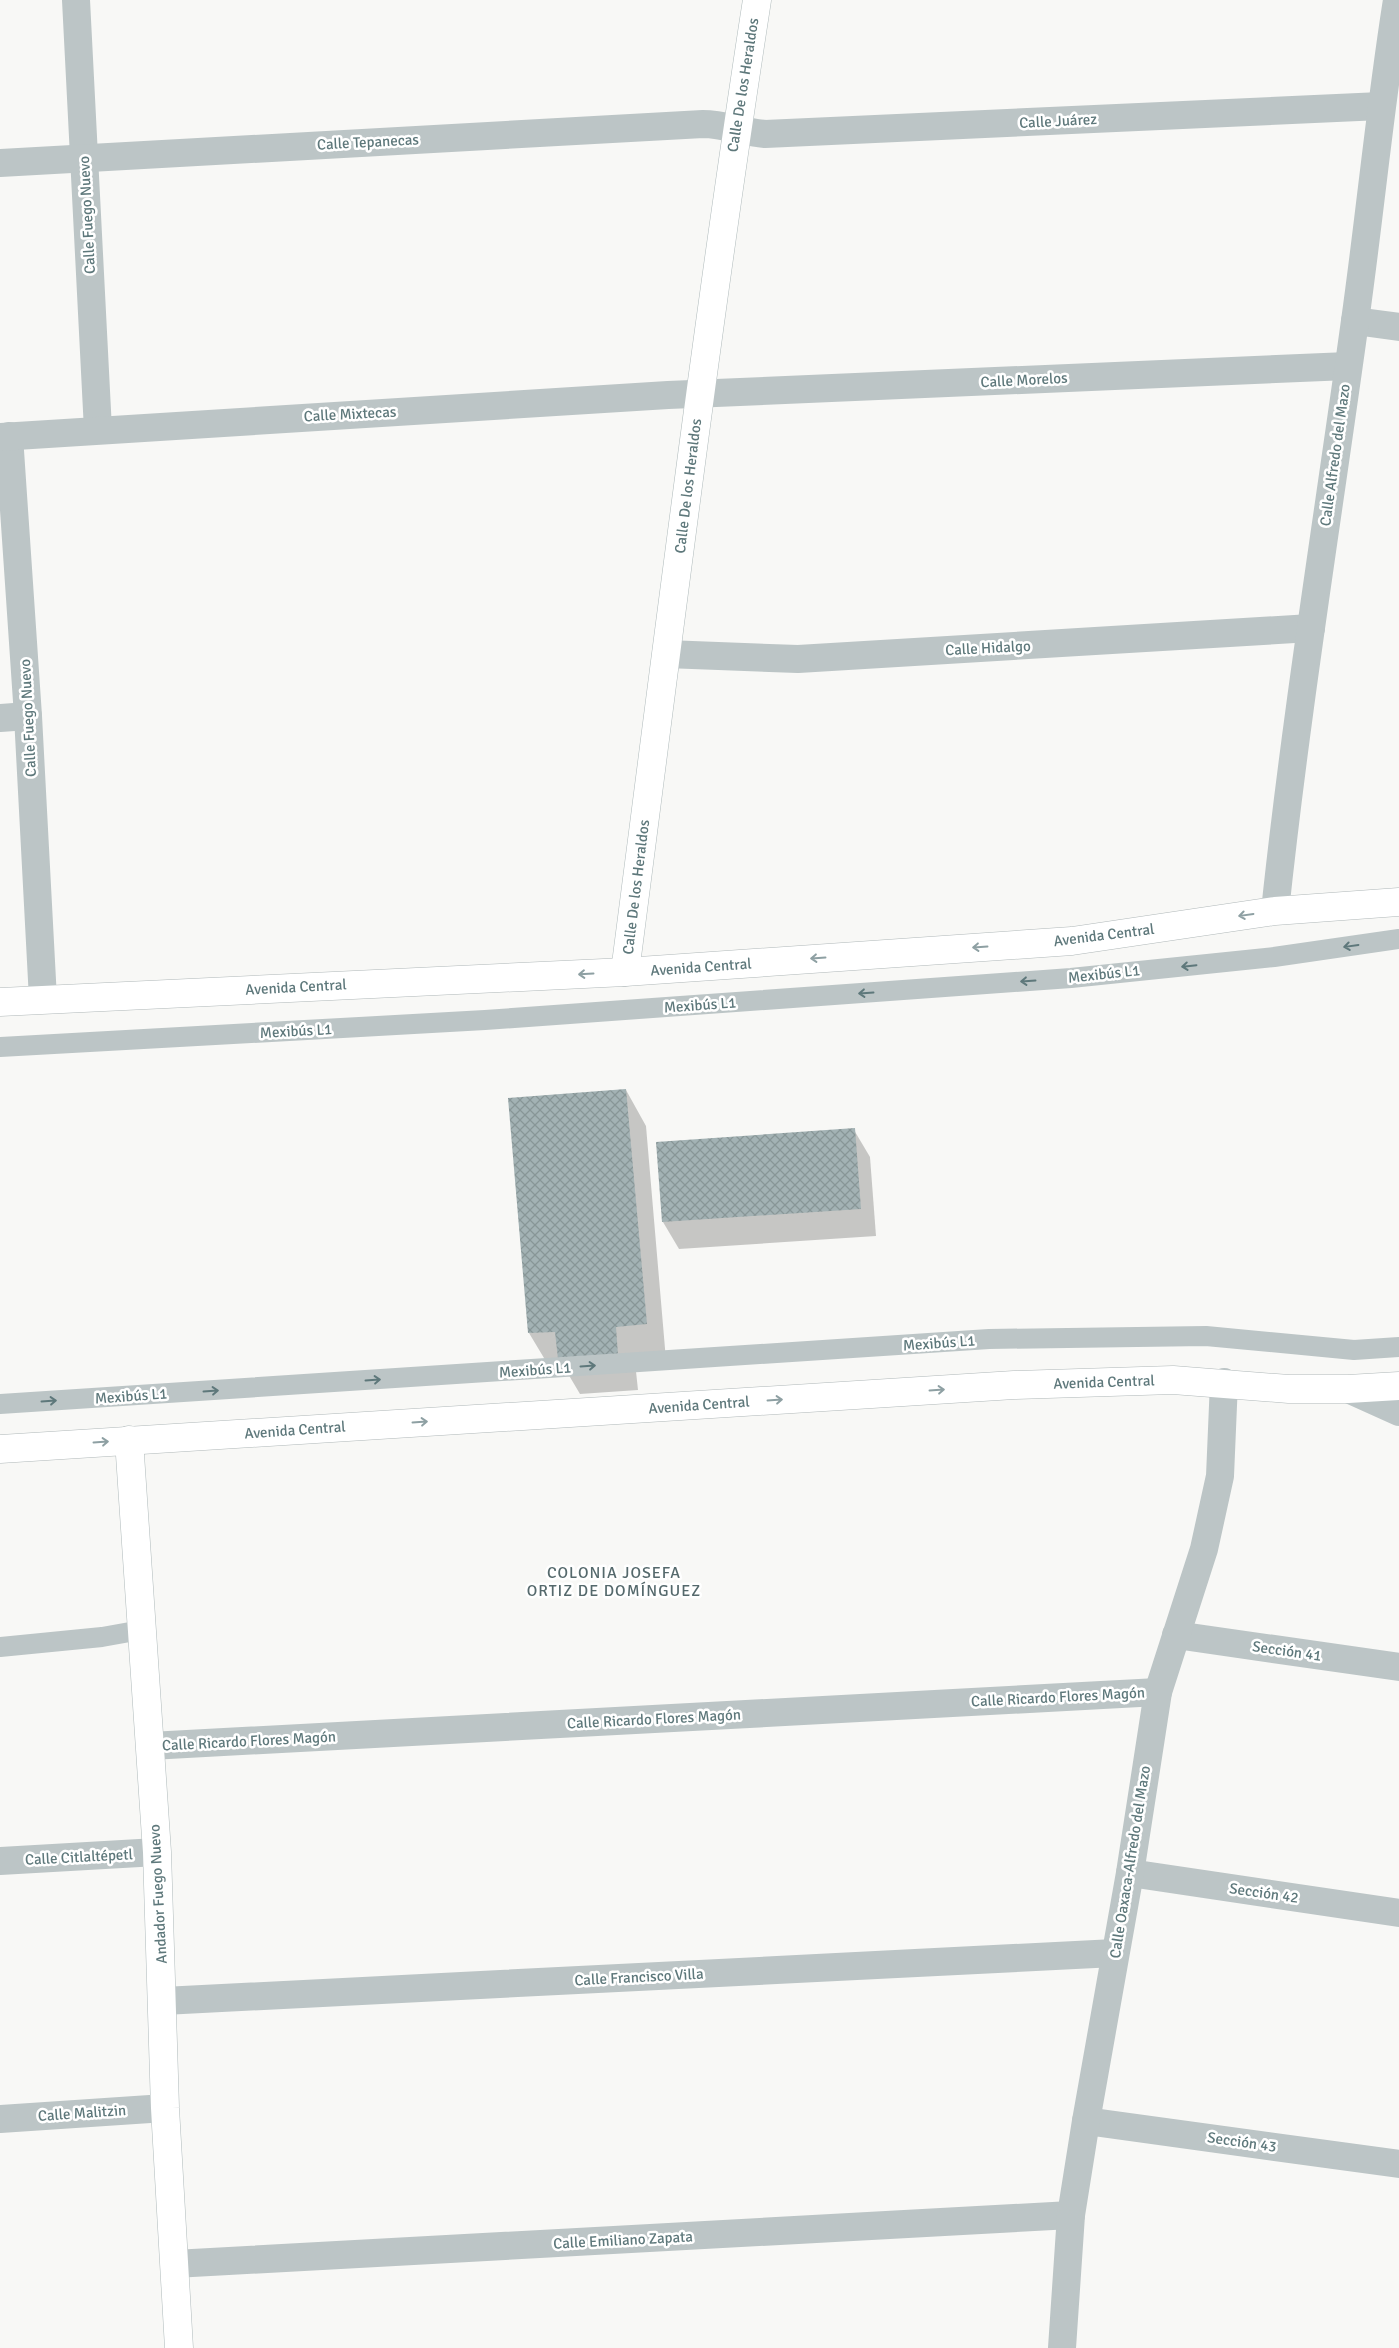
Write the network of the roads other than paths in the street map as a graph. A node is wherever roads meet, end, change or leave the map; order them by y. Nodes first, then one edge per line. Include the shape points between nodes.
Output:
1 (76, 0) edge
2 (757, 0) edge
3 (1396, 0) edge
4 (1392, 74) edge
5 (1381, 106) junction
6 (736, 129) junction
7 (84, 158) junction
8 (0, 163) edge
9 (1355, 321) junction
10 (1399, 327) edge
11 (1348, 366) junction
12 (699, 394) junction
13 (98, 430) junction
14 (5, 436) edge
15 (1311, 628) junction
16 (666, 654) junction
17 (28, 716) junction
18 (0, 718) edge
19 (1399, 902) edge
20 (1275, 911) junction
21 (1399, 940) edge
22 (624, 972) junction
23 (43, 999) junction
24 (0, 1002) edge
25 (0, 1047) edge
26 (1399, 1347) edge
27 (1224, 1382) junction
28 (1399, 1386) edge
29 (1348, 1389) junction
30 (0, 1404) edge
31 (1399, 1412) edge
32 (129, 1440) junction
33 (0, 1449) edge
34 (142, 1630) junction
35 (1176, 1635) junction
36 (0, 1647) edge
37 (1399, 1667) edge
38 (1158, 1692) junction
39 (150, 1746) junction
40 (157, 1852) junction
41 (0, 1861) edge
42 (1130, 1873) junction
43 (1399, 1913) edge
44 (1115, 1953) junction
45 (163, 2001) junction
46 (165, 2108) junction
47 (0, 2119) edge
48 (1086, 2121) junction
49 (1399, 2164) edge
50 (1071, 2215) junction
51 (174, 2264) junction
52 (179, 2348) edge
53 (1062, 2348) edge

1 - 7 street, Calle Fuego Nuevo
2 - 6 main road, Calle De los Heraldos
3 - 4 street, Calle Alfredo del Mazo
4 - 5 street, Calle Alfredo del Mazo
5 - 6 street, Calle Juárez via 765,134
5 - 9 street, Calle Alfredo del Mazo
6 - 7 street, Calle Tepanecas via 720,124 703,124
6 - 12 main road, Calle De los Heraldos
7 - 8 street, Calle Tepanecas
7 - 13 street, Calle Fuego Nuevo
9 - 10 street
9 - 11 street, Calle Alfredo del Mazo
11 - 12 street, Calle Morelos
11 - 15 street, Calle Alfredo del Mazo
12 - 13 street, Calle Mixtecas
12 - 16 main road, Calle De los Heraldos
13 - 14 street, Calle Mixtecas
14 - 17 street, Calle Fuego Nuevo
15 - 16 street, Calle Hidalgo via 798,659
15 - 20 street, Calle Alfredo del Mazo
16 - 22 main road, Calle De los Heraldos
17 - 18 street
17 - 23 street, Calle Fuego Nuevo
19 - 20 main road, Avenida Central
20 -> 22 main road, Avenida Central via 1072,940
21 -> 25 lane, Mexibús L1 via 1274,957 1071,978 486,1020
22 -> 23 main road, Avenida Central
23 - 24 main road, Avenida Central
30 -> 26 lane, Mexibús L1 via 989,1340 1206,1336 1354,1350
27 - 29 main road, Avenida Central via 1289,1389
32 -> 27 main road, Avenida Central via 1014,1385 1173,1380
27 - 35 street, Calle Oaxaca-Alfredo del Mazo via 1220,1476 1204,1549
28 - 29 main road, Avenida Central
29 - 31 street
33 -> 32 main road, Avenida Central
32 - 34 main road, Andador Fuego Nuevo
34 - 36 lane via 102,1638
34 - 39 main road, Andador Fuego Nuevo
35 - 37 street, Sección 41
35 - 38 street, Calle Oaxaca-Alfredo del Mazo
38 - 39 street, Calle Ricardo Flores Magón
38 - 42 street, Calle Oaxaca-Alfredo del Mazo
39 - 40 main road, Andador Fuego Nuevo
40 - 41 street, Calle Citlaltépetl
40 - 45 main road, Andador Fuego Nuevo
42 - 43 street, Sección 42
42 - 44 street, Calle Oaxaca-Alfredo del Mazo
44 - 45 street, Calle Francisco Villa
44 - 48 street, Calle Oaxaca-Alfredo del Mazo
45 - 46 main road, Andador Fuego Nuevo
46 - 47 street, Calle Malitzin
46 - 51 main road, Andador Fuego Nuevo
48 - 49 street, Sección 43
48 - 50 street, Calle Oaxaca-Alfredo del Mazo
50 - 51 street, Calle Emiliano Zapata
50 - 53 street, Calle Oaxaca-Alfredo del Mazo
51 - 52 main road, Andador Fuego Nuevo

